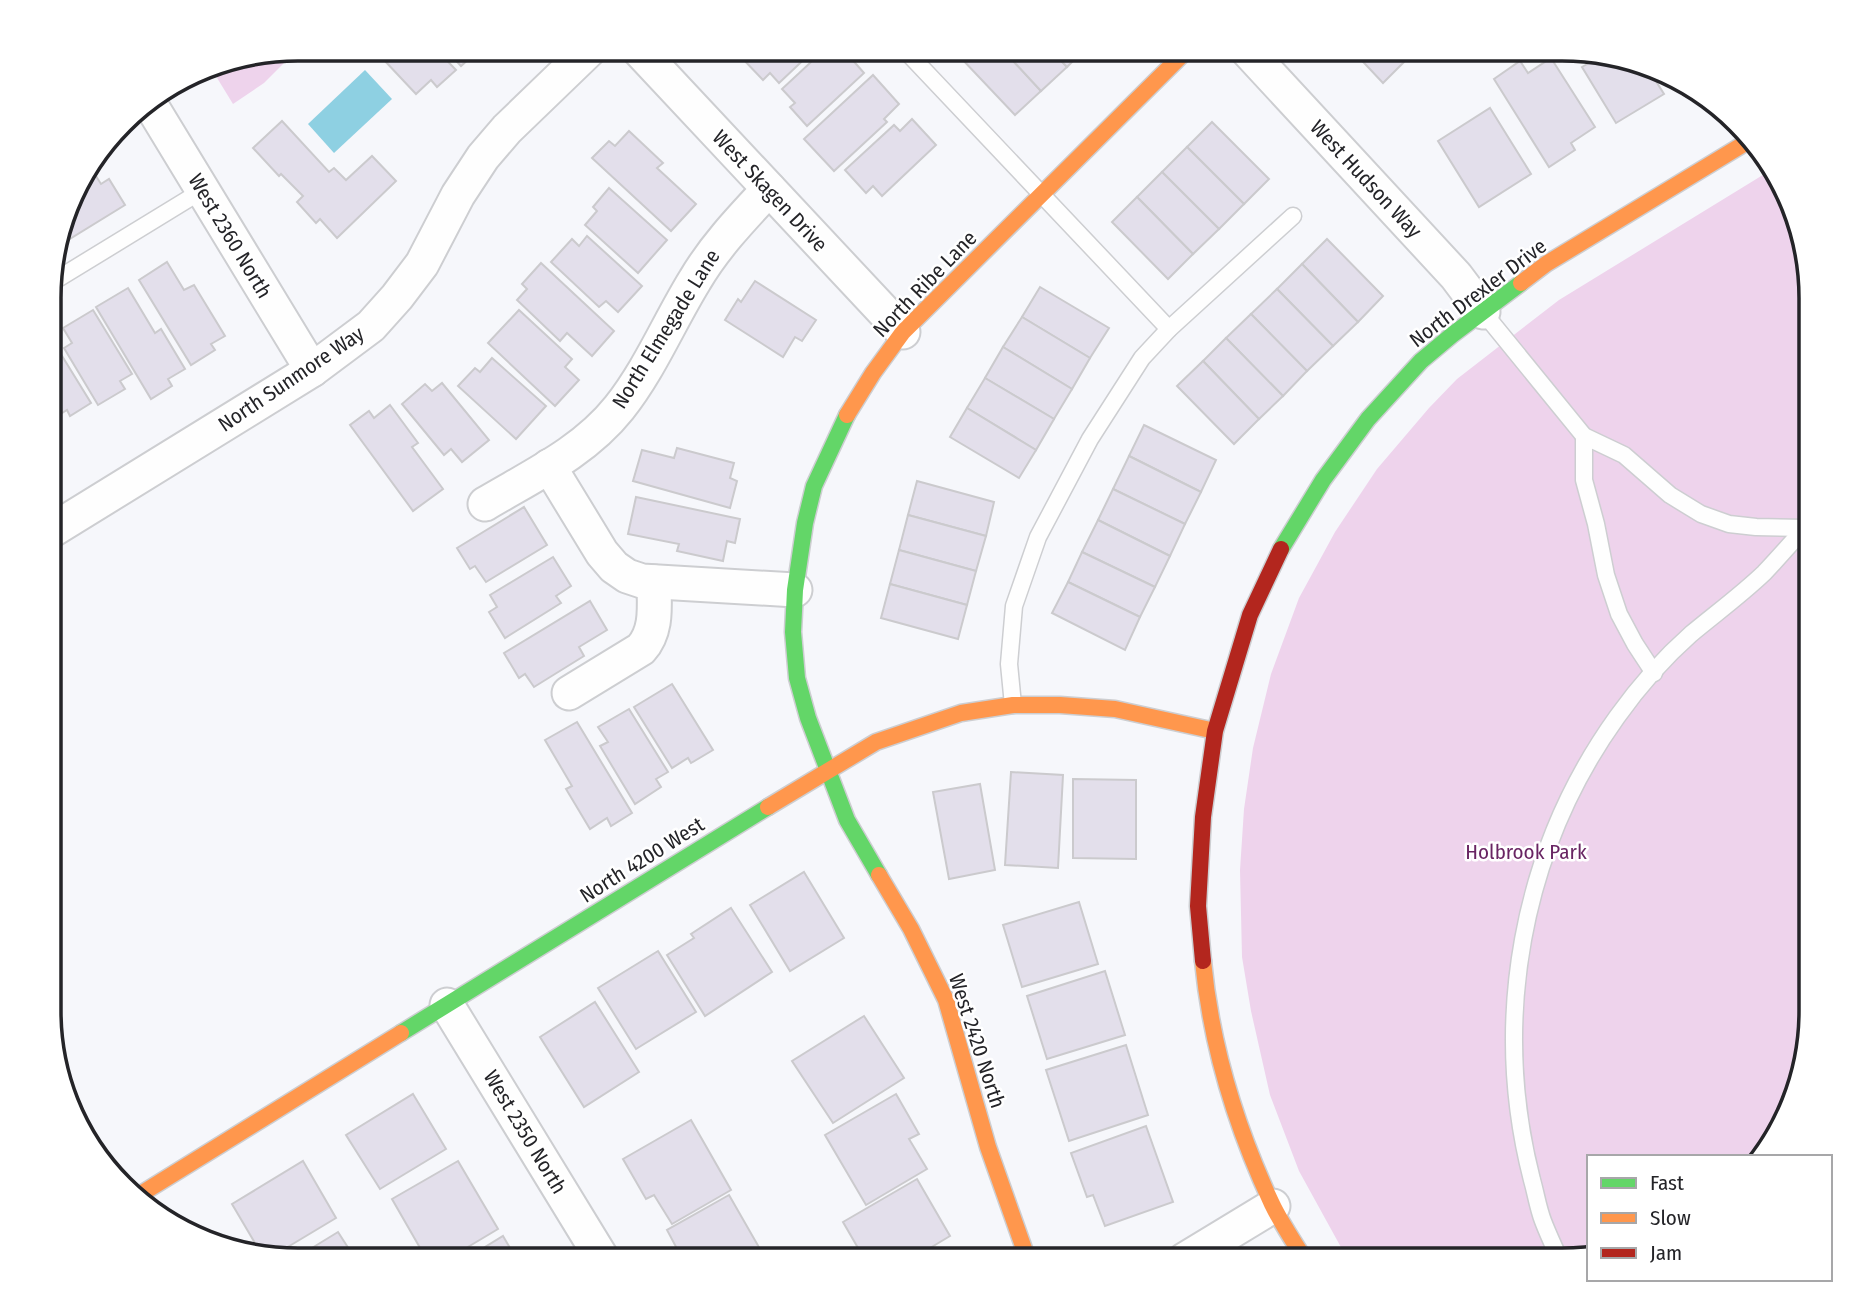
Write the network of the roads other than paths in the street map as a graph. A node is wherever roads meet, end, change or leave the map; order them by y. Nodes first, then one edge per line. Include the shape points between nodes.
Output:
1 (577, 61) edge
2 (649, 61) edge
3 (917, 61) edge
4 (1175, 62) edge
5 (1258, 62) edge
6 (154, 111) edge
7 (1742, 145) edge
8 (769, 189) junction
9 (203, 190) junction
10 (1042, 195) junction
11 (1293, 216) dead end
12 (62, 276) edge
13 (1483, 312) junction
14 (1169, 329) junction
15 (903, 332) junction
16 (312, 370) junction
17 (1584, 436) junction
18 (549, 466) junction
19 (485, 504) dead end
20 (61, 525) edge
21 (1798, 525) edge
22 (1798, 536) edge
23 (654, 582) junction
24 (795, 590) junction
25 (1654, 673) junction
26 (569, 694) dead end
27 (1013, 705) junction
28 (1215, 731) junction
29 (828, 770) junction
30 (447, 1005) junction
31 (145, 1191) edge
32 (1273, 1206) junction
33 (595, 1247) edge
34 (1023, 1248) edge
35 (1204, 1248) edge
36 (1298, 1248) edge
37 (1555, 1248) edge

1 - 16 street, North Sunmore Way via 483,157 422,264 397,297 371,326
2 - 8 street, West Skagen Drive
3 - 10 lane
4 - 10 street, North Ribe Lane
5 - 13 street, West Hudson Way via 1456,276
6 - 9 street, West 2360 North
7 - 13 street, North Drexler Drive via 1546,264
8 - 15 street, West Skagen Drive
8 - 18 street, North Elmegade Lane via 721,240 618,409 578,448
9 - 12 lane
9 - 16 street, West 2360 North
10 - 14 lane
10 - 15 street, North Ribe Lane
11 - 14 lane
13 - 17 lane
13 - 28 street, North Drexler Drive via 1421,361 1368,419 1323,480 1285,541 1250,615
14 - 27 lane via 1142,358 1090,439 1038,537 1014,606 1009,664
15 - 24 street, North Ribe Lane via 848,414 814,486
16 - 20 street, North Sunmore Way
17 - 21 lane via 1624,455 1670,495 1701,514 1729,524
17 - 25 lane via 1584,480 1606,575 1619,614
18 - 19 street, North Elmegade Lane
18 - 23 street via 614,567 642,582
22 - 25 lane
23 - 24 street
23 - 26 street via 649,640
24 - 29 street, North Ribe Lane via 797,678
25 - 37 lane via 1618,716 1580,775 1547,846 1527,916 1515,993 1514,1073 1523,1146
27 - 28 street, North 4200 West via 1115,709
27 - 29 street, North 4200 West via 961,713 912,729 876,742
28 - 32 street, North Drexler Drive via 1203,817 1198,906 1206,992 1239,1126
29 - 30 street, North 4200 West
29 - 34 street, West 2420 North via 847,820 911,929 946,1000 988,1147
30 - 31 street, North 4200 West
30 - 33 street, West 2350 North
32 - 35 street
32 - 36 street, North Drexler Drive

